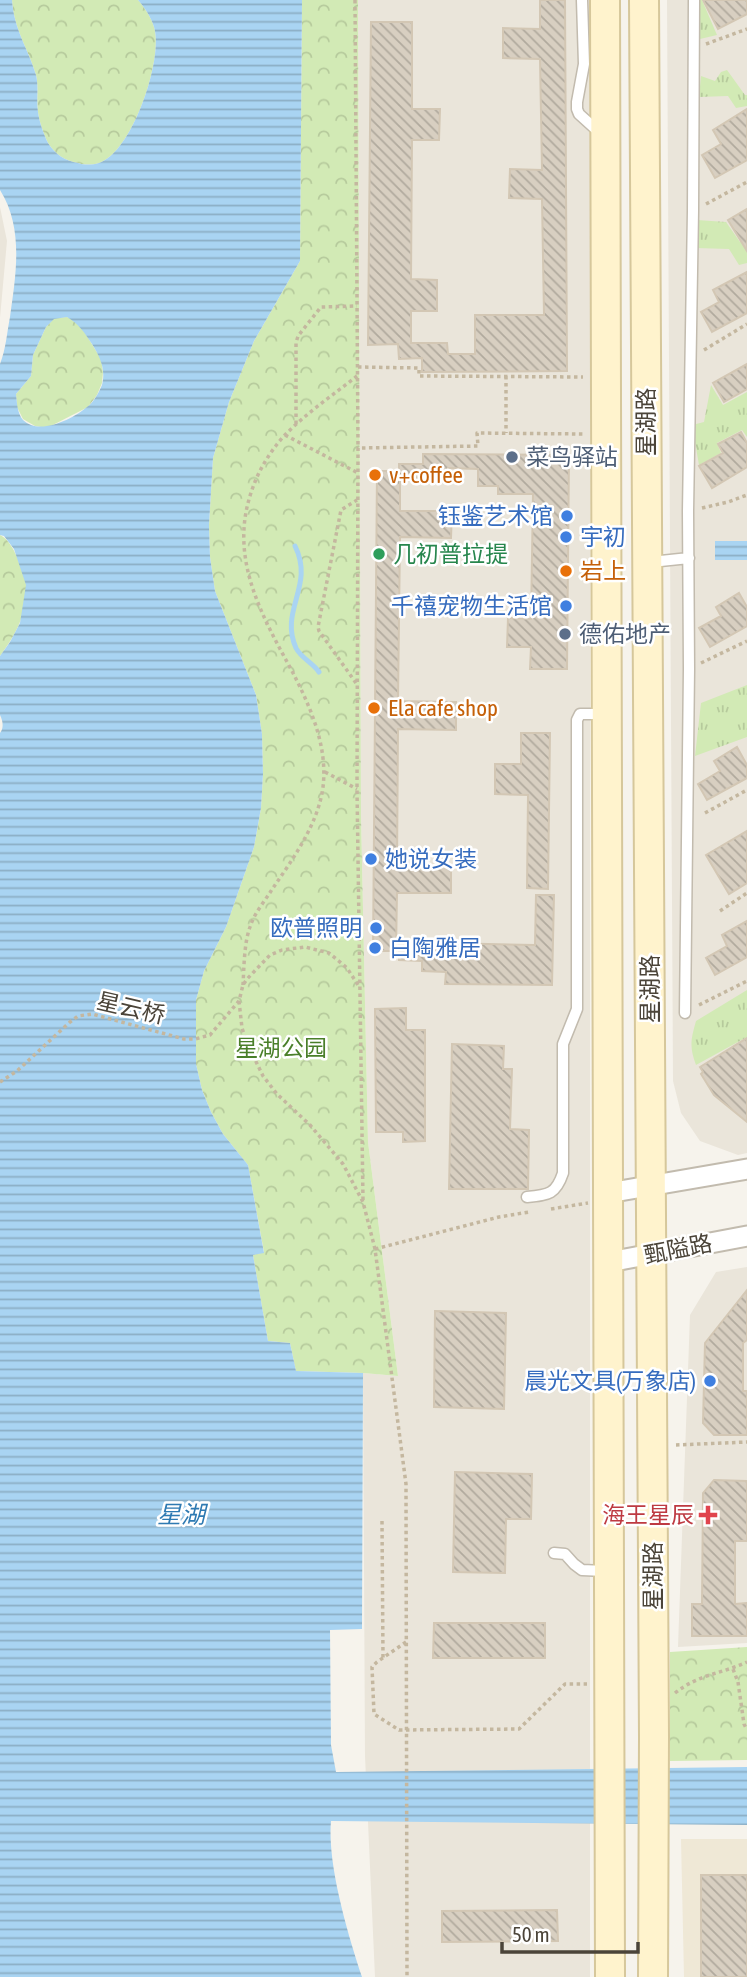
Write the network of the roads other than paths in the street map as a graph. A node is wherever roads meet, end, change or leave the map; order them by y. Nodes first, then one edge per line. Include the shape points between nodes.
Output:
1 (582, 0) edge
2 (605, 0) edge
3 (644, 0) edge
4 (694, 0) edge
5 (606, 138) junction
6 (689, 558) junction
7 (647, 563) junction
8 (607, 713) junction
9 (685, 1013) road end
10 (747, 1169) edge
11 (651, 1186) junction
12 (527, 1197) dead end
13 (602, 1198) junction
14 (747, 1236) edge
15 (651, 1254) junction
16 (609, 1262) junction
17 (652, 1336) junction
18 (609, 1338) junction
19 (554, 1553) dead end
20 (609, 1571) junction
21 (610, 1977) edge
22 (653, 1977) edge

1 - 5 lane via 584,64 577,109
2 - 5 street, 星湖路
3 - 7 street, 星湖路
4 - 6 lane
5 - 8 street, 星湖路
6 - 7 lane
6 - 9 lane
7 - 11 street, 星湖路
8 - 12 lane via 580,714 577,720 577,1009 563,1044 563,1173 556,1190
8 - 13 street, 星湖路
10 - 11 street
11 - 13 street
11 - 15 street, 星湖路
13 - 16 street, 星湖路
14 - 15 street, 甄隘路
15 - 16 street, 甄隘路
15 - 17 street, 星湖路
16 - 18 street, 星湖路
17 - 18 street
17 - 22 street, 星湖路
18 - 20 street, 星湖路
19 - 20 lane via 565,1554 582,1570
20 - 21 street, 星湖路

